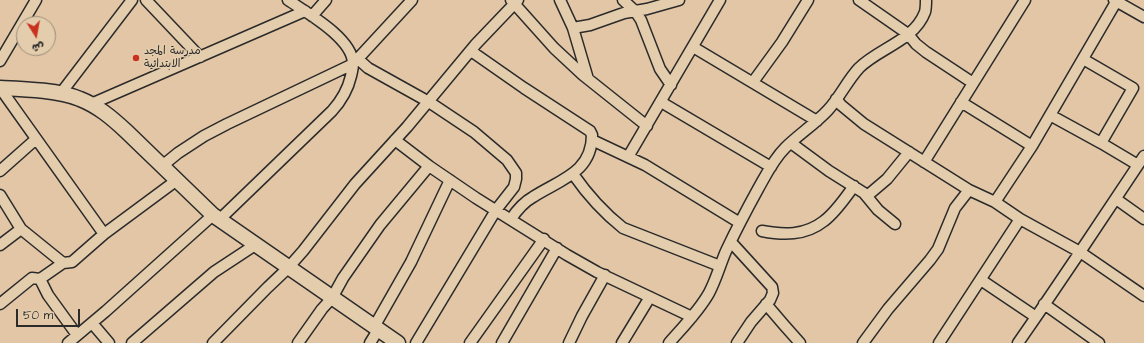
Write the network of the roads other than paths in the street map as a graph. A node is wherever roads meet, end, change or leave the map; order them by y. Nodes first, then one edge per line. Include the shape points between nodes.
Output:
1 (36, 0) edge
2 (132, 0) edge
3 (146, 0) edge
4 (288, 0) edge
5 (326, 0) edge
6 (412, 0) edge
7 (560, 0) edge
8 (623, 0) edge
9 (679, 0) edge
10 (720, 0) edge
11 (808, 0) edge
12 (859, 0) edge
13 (926, 0) edge
14 (1025, 0) edge
15 (514, 1) edge
16 (1115, 1) edge
17 (635, 11) junction
18 (308, 13) junction
19 (1144, 17) edge
20 (573, 28) junction
21 (908, 34) junction
22 (693, 48) junction
23 (470, 51) junction
24 (200, 57) junction
25 (1, 58) edge
26 (1083, 59) junction
27 (356, 62) junction
28 (588, 79) junction
29 (753, 82) junction
30 (973, 83) junction
31 (671, 85) junction
32 (0, 88) edge
33 (61, 93) junction
34 (836, 99) junction
35 (429, 102) junction
36 (661, 102) junction
37 (961, 102) junction
38 (91, 104) junction
39 (1050, 115) junction
40 (817, 121) junction
41 (647, 126) junction
42 (36, 139) junction
43 (395, 140) junction
44 (592, 140) junction
45 (792, 143) junction
46 (1101, 143) junction
47 (1032, 146) junction
48 (909, 152) junction
49 (1144, 156) edge
50 (628, 157) junction
51 (924, 162) junction
52 (162, 166) junction
53 (429, 166) junction
54 (1138, 166) junction
55 (771, 167) junction
56 (0, 171) edge
57 (573, 174) junction
58 (177, 180) junction
59 (450, 180) junction
60 (854, 186) junction
61 (969, 190) junction
62 (0, 195) edge
63 (867, 196) junction
64 (1116, 200) junction
65 (995, 202) junction
66 (496, 210) junction
67 (216, 218) junction
68 (511, 219) junction
69 (1020, 219) junction
70 (1144, 219) edge
71 (740, 223) junction
72 (895, 224) dead end
73 (21, 229) junction
74 (762, 231) dead end
75 (104, 234) junction
76 (544, 240) junction
77 (731, 242) junction
78 (0, 245) edge
79 (255, 245) junction
80 (557, 248) junction
81 (1080, 252) junction
82 (63, 263) junction
83 (720, 266) junction
84 (288, 268) junction
85 (605, 275) junction
86 (40, 279) junction
87 (981, 280) junction
88 (1144, 296) edge
89 (650, 297) junction
90 (332, 298) junction
91 (0, 304) edge
92 (766, 304) junction
93 (1044, 304) junction
94 (1036, 316) junction
95 (692, 317) junction
96 (92, 323) junction
97 (376, 328) junction
98 (77, 335) junction
99 (68, 343) edge
100 (109, 343) edge
101 (132, 343) edge
102 (213, 343) edge
103 (298, 343) edge
104 (370, 343) edge
105 (398, 343) edge
106 (416, 343) edge
107 (470, 343) edge
108 (502, 343) edge
109 (569, 343) edge
110 (622, 343) edge
111 (669, 343) edge
112 (737, 343) edge
113 (800, 343) edge
114 (863, 343) edge
115 (939, 343) edge
116 (1018, 343) edge
117 (1099, 343) edge

1 - 25 street
2 - 33 street
3 - 24 street
4 - 18 street
5 - 18 street
6 - 27 street
7 - 20 street
8 - 17 street
9 - 17 street
10 - 22 street
11 - 29 street
12 - 21 street
13 - 21 street via 921,19
14 - 30 street
15 - 23 street
15 - 28 street via 554,48
16 - 19 street
16 - 26 street
17 - 20 street
17 - 31 street via 660,69
18 - 24 street
18 - 27 street via 341,40
20 - 28 street
21 - 30 street via 926,52
21 - 34 street via 879,52 857,70
22 - 29 street
22 - 31 street
23 - 35 street
23 - 44 street via 590,131
24 - 38 street
26 - 39 street
26 - 46 street via 1133,88
27 - 35 street
27 - 52 street via 204,136
27 - 67 street via 349,86 336,106 298,145
28 - 41 street
29 - 40 street
30 - 37 street
31 - 36 street
32 - 33 street
32 - 42 street
33 - 38 street
34 - 40 street
34 - 48 street via 864,124
35 - 43 street
35 - 66 street via 474,132 507,160 515,171 514,187
36 - 41 street
36 - 55 street
37 - 47 street
37 - 51 street
38 - 52 street via 114,119
39 - 46 street
39 - 47 street
40 - 45 street
41 - 50 street
42 - 56 street
42 - 75 street
43 - 53 street
43 - 84 street via 355,184
44 - 50 street
44 - 57 street via 585,160
45 - 55 street via 784,149
45 - 60 street
46 - 54 street
47 - 65 street
48 - 51 street
48 - 63 street via 887,179
49 - 54 street
50 - 71 street
51 - 61 street
52 - 58 street
53 - 59 street
53 - 90 street via 380,225
54 - 64 street
55 - 71 street
57 - 68 street via 532,197
57 - 83 street via 587,193 623,228
58 - 67 street
58 - 75 street
59 - 66 street
59 - 97 street
60 - 63 street
60 - 74 street via 824,221 812,228 791,234
61 - 65 street
61 - 114 street via 955,208 938,249
62 - 73 street
63 - 72 street via 878,210
64 - 70 street
64 - 81 street
65 - 69 street
66 - 68 street
66 - 106 street
67 - 79 street
67 - 96 street
68 - 76 street
69 - 81 street
69 - 87 street
71 - 77 street
73 - 78 street
73 - 82 street
75 - 82 street via 72,262
76 - 80 street
76 - 107 street
77 - 83 street
77 - 92 street via 772,286 772,296
79 - 84 street
79 - 101 street via 214,272
80 - 85 street
80 - 108 street
81 - 88 street
81 - 93 street
82 - 86 street
83 - 95 street via 708,294
84 - 90 street
84 - 102 street
85 - 89 street
85 - 109 street
86 - 91 street via 32,278
86 - 98 street via 48,295
87 - 94 street
87 - 115 street
89 - 95 street
89 - 110 street
90 - 97 street
90 - 103 street
92 - 112 street
92 - 113 street
93 - 94 street
93 - 117 street
94 - 116 street
95 - 111 street
96 - 98 street
96 - 100 street
97 - 104 street
97 - 105 street
98 - 99 street

